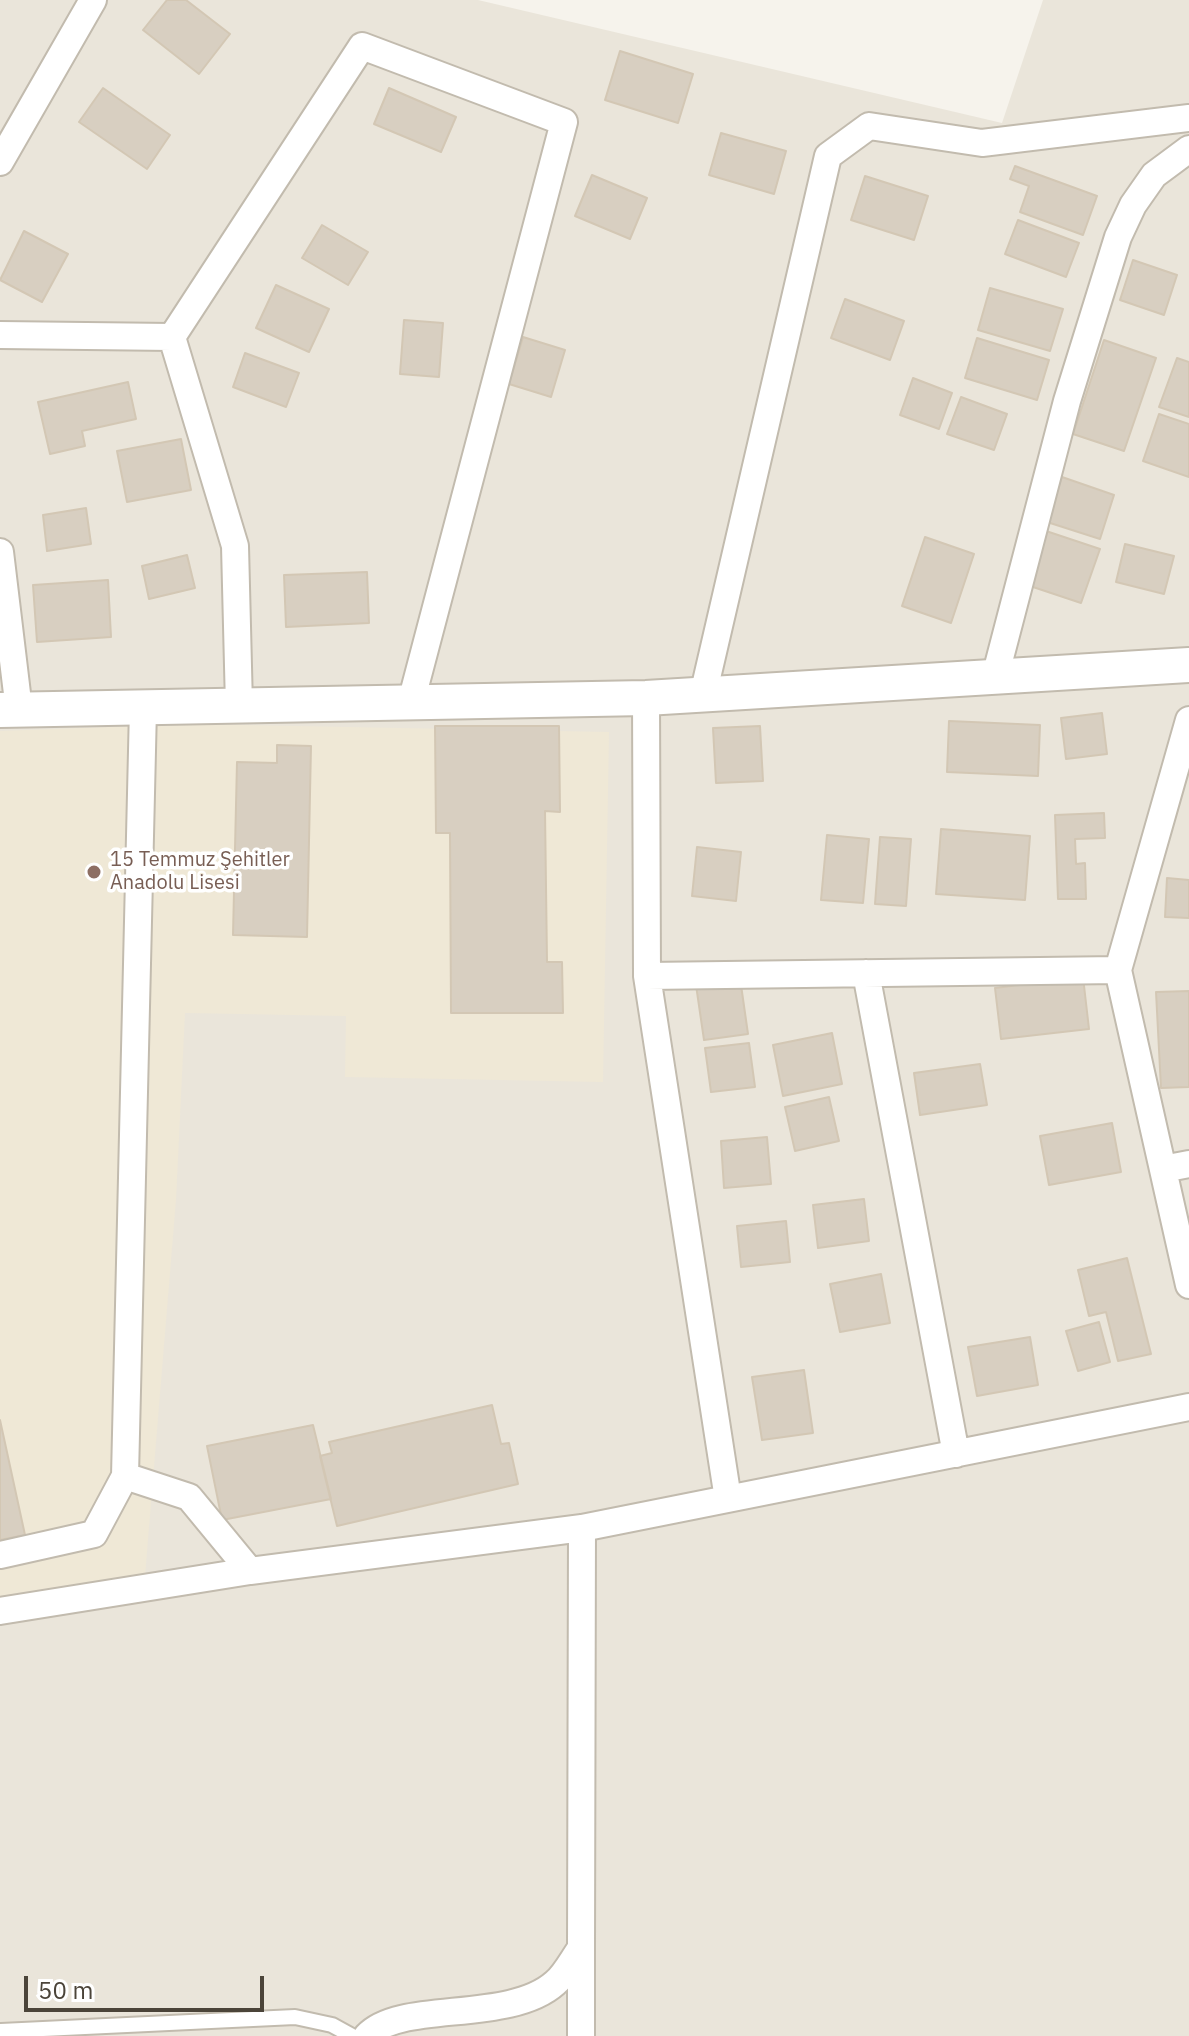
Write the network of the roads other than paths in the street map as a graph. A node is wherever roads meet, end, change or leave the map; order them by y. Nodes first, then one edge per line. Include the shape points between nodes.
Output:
1 (93, 0) edge
2 (1189, 118) edge
3 (1189, 149) edge
4 (0, 162) edge
5 (0, 335) edge
6 (172, 337) junction
7 (0, 552) edge
8 (1189, 665) edge
9 (995, 677) junction
10 (703, 695) junction
11 (646, 698) junction
12 (411, 702) junction
13 (239, 706) junction
14 (143, 708) junction
15 (10, 710) edge
16 (1189, 720) edge
17 (1118, 970) junction
18 (866, 973) junction
19 (647, 976) junction
20 (1176, 1166) edge
21 (1189, 1285) edge
22 (1189, 1407) edge
23 (956, 1454) junction
24 (125, 1476) junction
25 (728, 1499) junction
26 (582, 1528) junction
27 (0, 1555) edge
28 (250, 1571) junction
29 (0, 1611) edge
30 (581, 1948) junction
31 (1, 2036) edge
32 (352, 2036) edge
33 (367, 2036) edge
34 (581, 2036) edge

1 - 4 street
2 - 10 street via 982,143 869,126 828,156
3 - 9 street via 1154,175 1118,237 1067,401
5 - 6 street
6 - 12 street via 362,46 564,122
6 - 13 street via 235,546
7 - 15 street
8 - 9 street
9 - 10 street
10 - 11 street
11 - 12 street
11 - 19 street
12 - 13 street
13 - 14 street
14 - 15 street
14 - 24 street
16 - 17 street
17 - 18 street
17 - 20 street
18 - 19 street
18 - 23 street
19 - 25 street
20 - 21 street
22 - 23 street
23 - 25 street
24 - 27 street via 94,1534
24 - 28 street via 189,1497
25 - 26 street
26 - 28 street
26 - 30 street
28 - 29 street
30 - 33 street via 555,1983 510,2006 402,2020 376,2026
30 - 34 street
31 - 32 lane via 1,2031 295,2017 332,2025

